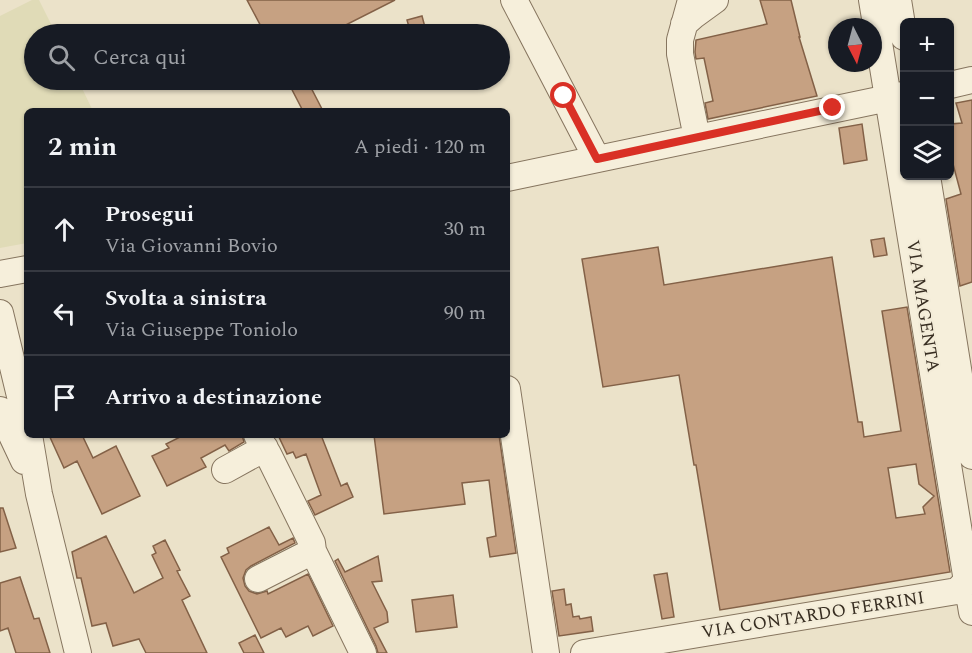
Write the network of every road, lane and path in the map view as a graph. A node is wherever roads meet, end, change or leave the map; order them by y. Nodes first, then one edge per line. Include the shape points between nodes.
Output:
1 (514, 0) edge
2 (716, 0) edge
3 (872, 0) edge
4 (898, 0) edge
5 (688, 12) edge
6 (901, 18) edge
7 (972, 80) edge
8 (954, 84) edge
9 (896, 96) edge
10 (697, 138) junction
11 (597, 159) junction
12 (510, 177) edge
13 (928, 180) edge
14 (24, 270) edge
15 (0, 274) edge
16 (0, 313) edge
17 (962, 326) edge
18 (927, 333) junction
19 (510, 408) edge
20 (24, 412) edge
21 (1, 413) edge
22 (30, 438) edge
23 (261, 442) edge
24 (972, 456) edge
25 (225, 470) dead end
26 (39, 494) junction
27 (313, 551) junction
28 (970, 578) edge
29 (258, 579) dead end
30 (972, 612) edge
31 (78, 653) edge
32 (363, 653) edge
33 (546, 653) edge
34 (584, 653) edge

1 - 11 street
2 - 5 street via 693,16
3 - 9 street, VIA MAGENTA
4 - 6 street
5 - 10 street via 680,54
7 - 8 street
9 - 10 street
9 - 18 street, VIA MAGENTA
10 - 11 street
11 - 12 street
13 - 17 street, VIA MAGENTA
14 - 15 street
16 - 20 street
17 - 18 street
17 - 24 street, VIA MAGENTA
18 - 28 street, VIA MAGENTA
19 - 33 street
21 - 26 street
22 - 26 street
23 - 25 street
23 - 27 street
26 - 31 street
27 - 29 street
27 - 32 street
28 - 30 street, VIA MAGENTA
28 - 34 street, VIA CONTARDO FERRINI via 957,591

